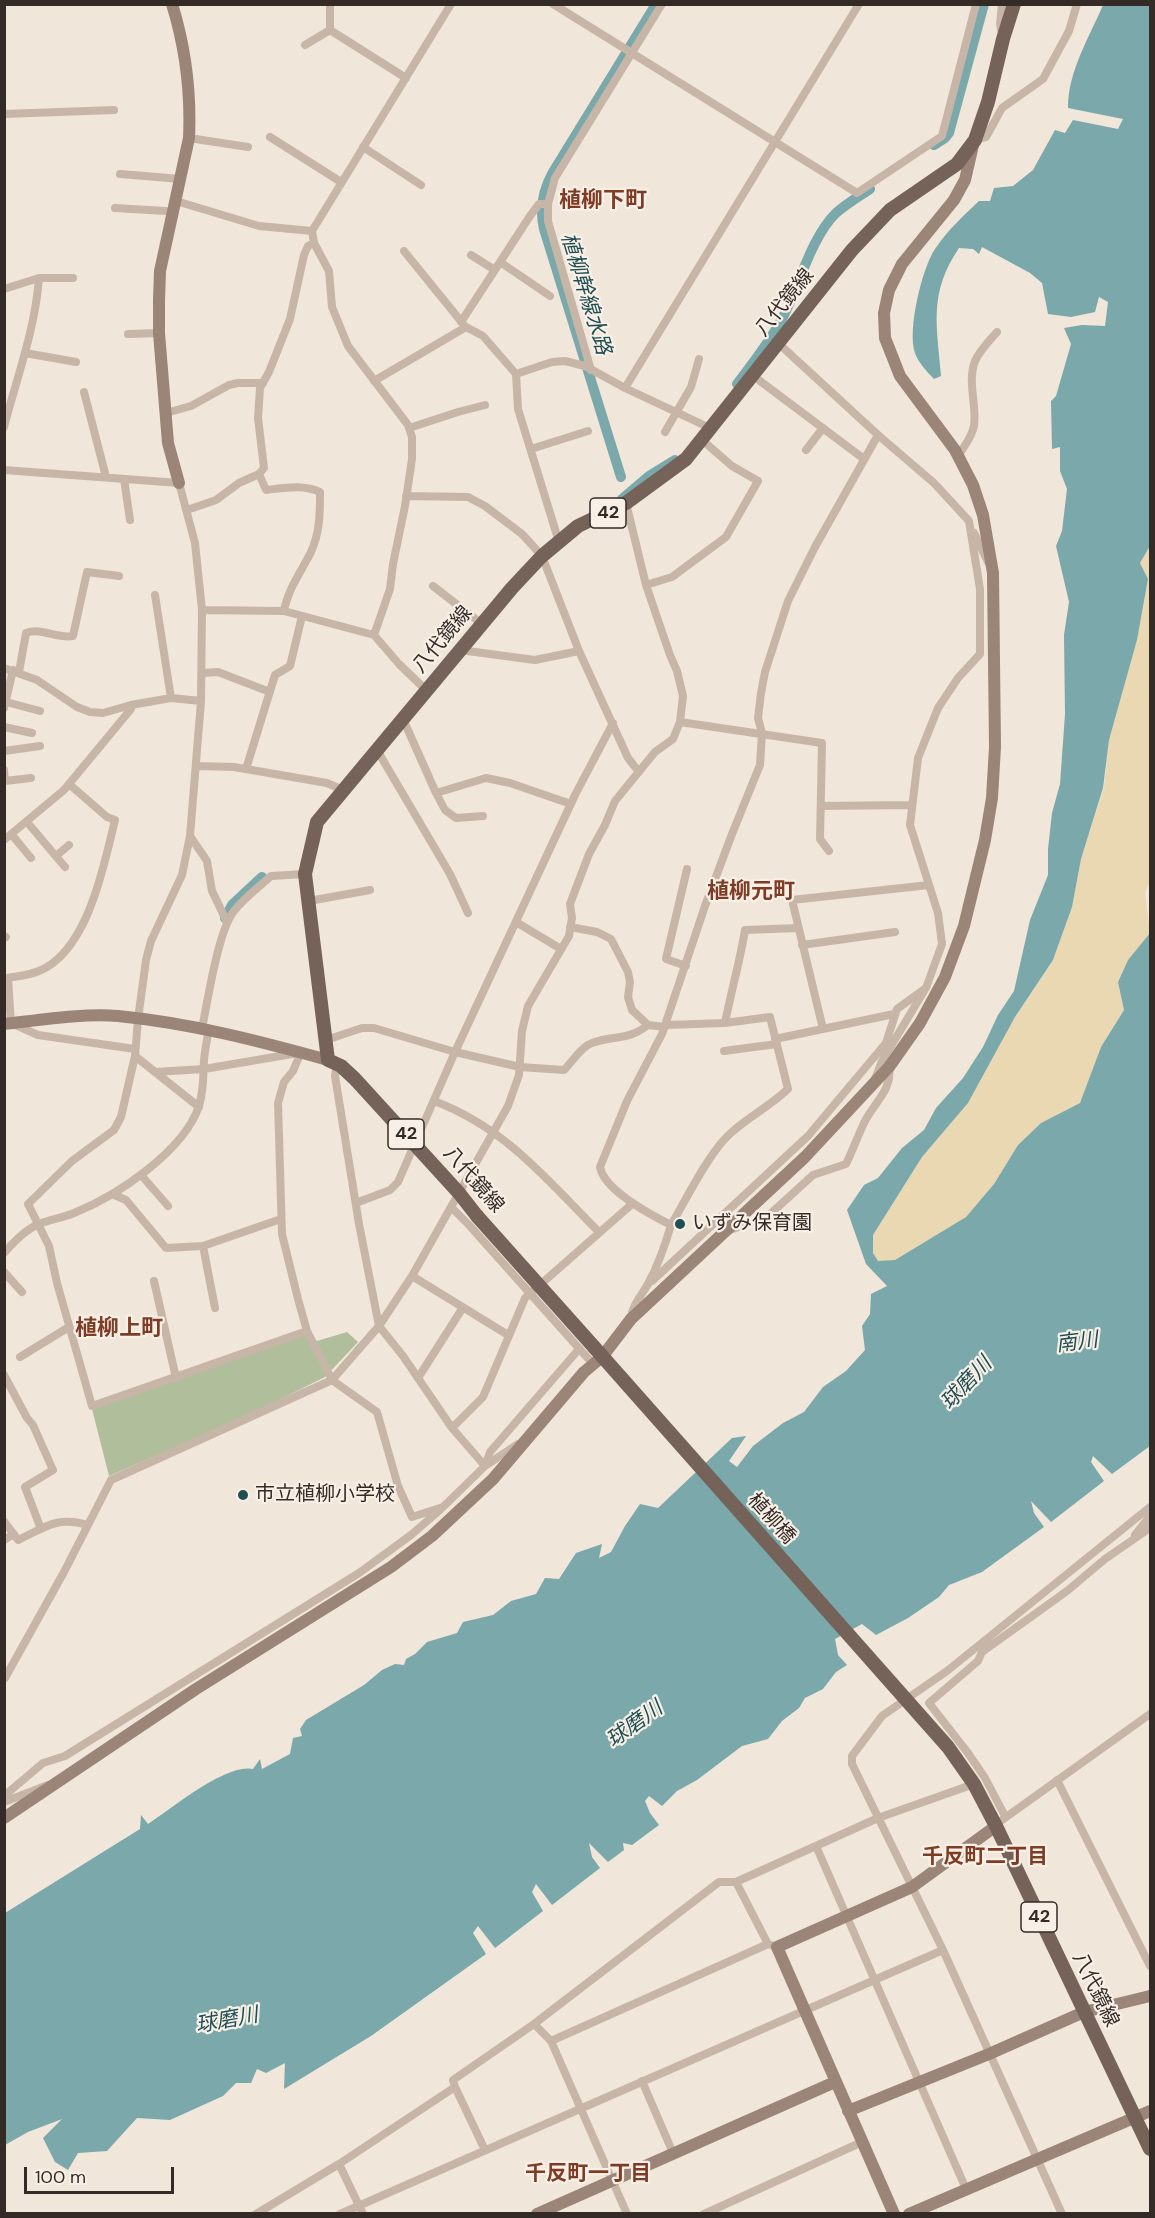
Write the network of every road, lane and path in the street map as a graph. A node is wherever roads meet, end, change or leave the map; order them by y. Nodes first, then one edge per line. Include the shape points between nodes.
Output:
1 (172, 4) edge
2 (330, 4) edge
3 (451, 4) edge
4 (553, 4) edge
5 (663, 4) edge
6 (859, 4) edge
7 (976, 4) edge
8 (1002, 4) edge
9 (1014, 4) edge
10 (1077, 4) edge
11 (330, 30) junction
12 (1003, 39) junction
13 (305, 45) dead end
14 (630, 51) junction
15 (406, 78) junction
16 (114, 110) dead end
17 (4, 114) edge
18 (270, 137) dead end
19 (189, 138) junction
20 (975, 140) junction
21 (775, 142) junction
22 (248, 147) dead end
23 (363, 147) junction
24 (120, 174) dead end
25 (181, 179) junction
26 (341, 182) junction
27 (421, 185) dead end
28 (544, 204) junction
29 (175, 207) junction
30 (115, 208) dead end
31 (312, 231) junction
32 (314, 243) junction
33 (404, 251) dead end
34 (471, 255) dead end
35 (497, 266) junction
36 (39, 278) junction
37 (73, 278) dead end
38 (4, 290) edge
39 (550, 296) dead end
40 (464, 325) junction
41 (998, 332) dead end
42 (159, 333) junction
43 (128, 334) dead end
44 (778, 343) junction
45 (26, 353) junction
46 (699, 359) dead end
47 (76, 362) dead end
48 (591, 370) junction
49 (516, 374) junction
50 (752, 375) junction
51 (374, 381) junction
52 (263, 383) junction
53 (625, 388) junction
54 (84, 392) dead end
55 (485, 405) dead end
56 (676, 412) junction
57 (166, 413) junction
58 (4, 427) edge
59 (823, 428) junction
60 (409, 429) junction
61 (588, 430) dead end
62 (665, 432) dead end
63 (706, 434) junction
64 (879, 435) junction
65 (531, 449) junction
66 (806, 450) dead end
67 (958, 455) junction
68 (864, 459) junction
69 (4, 470) edge
70 (259, 474) junction
71 (106, 477) junction
72 (124, 479) junction
73 (179, 483) junction
74 (406, 496) junction
75 (626, 503) junction
76 (187, 510) junction
77 (130, 520) dead end
78 (969, 521) junction
79 (560, 542) junction
80 (542, 556) junction
81 (993, 573) junction
82 (118, 576) dead end
83 (646, 585) junction
84 (433, 586) dead end
85 (155, 595) dead end
86 (202, 610) junction
87 (284, 611) junction
88 (302, 616) junction
89 (482, 624) junction
90 (374, 635) junction
91 (460, 650) junction
92 (579, 651) junction
93 (12, 670) edge
94 (202, 673) junction
95 (427, 691) junction
96 (270, 692) junction
97 (171, 698) junction
98 (201, 701) junction
99 (5, 705) edge
100 (132, 705) junction
101 (40, 711) dead end
102 (403, 719) junction
103 (680, 722) junction
104 (613, 723) junction
105 (4, 728) edge
106 (32, 732) dead end
107 (762, 733) junction
108 (40, 746) dead end
109 (377, 750) junction
110 (4, 751) edge
111 (196, 766) junction
112 (246, 769) junction
113 (5, 771) edge
114 (639, 772) junction
115 (31, 777) dead end
116 (69, 784) junction
117 (343, 790) junction
118 (436, 793) junction
119 (571, 804) junction
120 (912, 805) junction
121 (821, 806) junction
122 (483, 816) dead end
123 (27, 822) junction
124 (190, 836) junction
125 (8, 838) edge
126 (69, 845) dead end
127 (829, 851) dead end
128 (56, 856) junction
129 (31, 858) dead end
130 (65, 867) dead end
131 (687, 869) dead end
132 (305, 874) junction
133 (929, 885) junction
134 (370, 890) dead end
135 (309, 901) junction
136 (468, 913) dead end
137 (227, 922) junction
138 (516, 922) junction
139 (570, 927) junction
140 (798, 928) junction
141 (895, 932) dead end
142 (802, 945) junction
143 (561, 949) junction
144 (686, 966) junction
145 (926, 988) junction
146 (894, 1014) junction
147 (138, 1019) junction
148 (8, 1023) edge
149 (725, 1023) junction
150 (648, 1025) junction
151 (665, 1026) junction
152 (205, 1028) junction
153 (823, 1029) junction
154 (326, 1040) junction
155 (776, 1042) junction
156 (886, 1043) junction
157 (724, 1051) dead end
158 (301, 1052) junction
159 (455, 1052) junction
160 (135, 1053) junction
161 (335, 1063) junction
162 (886, 1064) junction
163 (520, 1067) junction
164 (204, 1069) junction
165 (155, 1072) junction
166 (434, 1101) junction
167 (199, 1107) junction
168 (494, 1131) junction
169 (416, 1144) junction
170 (142, 1176) junction
171 (459, 1193) junction
172 (112, 1194) junction
173 (356, 1203) junction
174 (632, 1204) junction
175 (168, 1206) dead end
176 (452, 1208) junction
177 (281, 1219) junction
178 (40, 1224) junction
179 (671, 1225) junction
180 (600, 1232) junction
181 (724, 1233) junction
182 (203, 1246) junction
183 (4, 1253) edge
184 (4, 1272) edge
185 (412, 1276) junction
186 (154, 1281) dead end
187 (648, 1284) junction
188 (22, 1292) dead end
189 (530, 1294) junction
190 (215, 1308) dead end
191 (462, 1309) junction
192 (631, 1319) junction
193 (379, 1326) junction
194 (69, 1327) junction
195 (307, 1331) junction
196 (508, 1335) junction
197 (579, 1348) junction
198 (21, 1357) dead end
199 (599, 1358) junction
200 (4, 1375) edge
201 (176, 1378) junction
202 (418, 1378) junction
203 (332, 1380) junction
204 (452, 1428) junction
205 (527, 1438) junction
206 (484, 1466) junction
207 (443, 1507) junction
208 (1150, 1508) edge
209 (1150, 1516) edge
210 (4, 1521) edge
211 (88, 1526) junction
212 (1150, 1528) edge
213 (41, 1529) junction
214 (14, 1534) junction
215 (4, 1540) edge
216 (1128, 1543) junction
217 (5, 1678) edge
218 (905, 1698) junction
219 (1150, 1714) edge
220 (1057, 1780) junction
221 (55, 1784) junction
222 (974, 1784) junction
223 (4, 1796) edge
224 (4, 1802) edge
225 (4, 1818) edge
226 (878, 1818) junction
227 (1000, 1821) junction
228 (816, 1846) junction
229 (736, 1882) junction
230 (912, 1887) junction
231 (847, 1916) junction
232 (772, 1945) junction
233 (943, 1950) junction
234 (1150, 1966) edge
235 (874, 1980) junction
236 (1150, 1996) edge
237 (804, 2011) junction
238 (1084, 2012) junction
239 (534, 2024) junction
240 (551, 2041) junction
241 (988, 2054) junction
242 (642, 2081) junction
243 (919, 2081) junction
244 (835, 2082) junction
245 (455, 2087) junction
246 (580, 2109) junction
247 (848, 2111) junction
248 (1150, 2111) edge
249 (1134, 2117) junction
250 (862, 2142) junction
251 (484, 2150) junction
252 (1150, 2150) edge
253 (673, 2153) junction
254 (1036, 2159) junction
255 (339, 2164) junction
256 (612, 2180) junction
257 (966, 2189) junction
258 (361, 2209) edge
259 (256, 2214) edge
260 (340, 2214) edge
261 (537, 2214) edge
262 (627, 2214) edge
263 (704, 2214) edge
264 (894, 2214) edge
265 (909, 2214) edge
266 (1062, 2214) edge

1 - 19 street via 182,43
2 - 11 street
3 - 15 street
4 - 14 street
5 - 14 street
6 - 21 street
7 - 21 street via 942,136 857,194
8 - 12 street
9 - 12 main road, 八代鏡線 / 42
10 - 20 street via 1069,31 1044,79 1002,108 986,137
11 - 13 street
11 - 15 street
12 - 20 main road, 八代鏡線 / 42
14 - 21 street
14 - 28 street via 555,178
15 - 23 street
16 - 17 street
18 - 26 street
19 - 22 street
19 - 25 street
20 - 44 main road, 八代鏡線 / 42 via 957,164 890,210 852,250
20 - 67 street via 965,180 954,200 902,264 889,290 884,313 885,338 900,376
21 - 53 street
23 - 26 street
23 - 27 street
24 - 25 street
25 - 29 street
26 - 31 street
28 - 35 street
28 - 48 street
29 - 30 street via 166,211
29 - 31 street via 259,226
29 - 42 street via 160,271
31 - 32 street
32 - 51 street via 329,271 330,298 337,321 348,346
32 - 52 street via 304,255 290,319
33 - 40 street
34 - 35 street
35 - 39 street
35 - 40 street
36 - 37 street
36 - 38 street
36 - 45 street
40 - 49 street via 483,336
40 - 51 street
41 - 67 street via 975,362 974,426
42 - 43 street
42 - 57 street
44 - 50 main road, 八代鏡線 / 42
44 - 64 street
45 - 47 street
45 - 58 street
46 - 56 street
48 - 49 street via 565,361
48 - 53 street
49 - 65 street via 518,409
50 - 59 street
50 - 63 main road, 八代鏡線 / 42
51 - 60 street
52 - 57 street via 229,385 191,406
52 - 70 street via 258,418 264,468
53 - 56 street
54 - 71 street
55 - 60 street
56 - 62 street
56 - 63 street
57 - 73 street via 168,442
59 - 66 street
59 - 68 street
60 - 74 street via 412,459
61 - 65 street
63 - 75 main road, 八代鏡線 / 42 via 686,459
63 - 83 street via 732,466 758,481 726,537 672,577
64 - 68 street
64 - 78 street via 934,483
65 - 79 street
67 - 81 street via 983,515
68 - 107 street via 788,602 760,693 758,718
69 - 71 street
70 - 76 street via 238,483 216,500
70 - 87 street via 266,490 293,487 320,492 320,517 312,550 288,592
71 - 72 street
72 - 73 street
72 - 77 street
73 - 76 street
74 - 80 street via 468,497 522,534
74 - 90 street via 390,588
75 - 79 main road, 八代鏡線 / 42 via 578,526
75 - 83 street
76 - 86 street via 195,543
78 - 81 street
78 - 120 street via 980,589 980,654 938,708 918,758
79 - 80 main road, 八代鏡線 / 42
80 - 89 main road, 八代鏡線 / 42
80 - 92 street
81 - 162 street via 995,747 986,840 969,909 945,977 920,1023
82 - 93 street via 87,572 73,636 33,630 26,633
83 - 103 street via 677,671 682,696
84 - 89 street
85 - 97 street
86 - 87 street
86 - 94 street
87 - 88 street
88 - 90 street
88 - 96 street via 290,666 275,675
89 - 91 main road, 八代鏡線 / 42
90 - 95 street
91 - 92 street via 535,660
91 - 95 main road, 八代鏡線 / 42
92 - 104 street
93 - 99 street
93 - 100 street via 37,680 90,712 103,713
94 - 96 street via 218,672
94 - 98 street
95 - 102 main road, 八代鏡線 / 42
96 - 112 street
97 - 98 street
97 - 100 street
98 - 111 street
99 - 101 street
100 - 116 street
102 - 109 main road, 八代鏡線 / 42
102 - 118 street
103 - 107 street
103 - 114 street via 673,739 655,752
104 - 114 street via 628,758
104 - 119 street
105 - 106 street
107 - 121 street via 822,743
107 - 144 street via 760,765
108 - 110 street
109 - 117 main road, 八代鏡線 / 42
109 - 136 street via 450,874
111 - 112 street
111 - 124 street
112 - 117 street via 327,783
113 - 115 street via 5,781
114 - 139 street via 615,801 589,854 570,903
116 - 123 street
116 - 148 street via 115,820 100,880 68,949 40,971 8,978
117 - 132 main road, 八代鏡線 / 42 via 317,822
118 - 119 street via 486,778
118 - 122 street via 445,810 456,818
119 - 138 street
120 - 121 street
120 - 133 street via 909,825
121 - 127 street via 820,839
123 - 125 street
123 - 128 street
124 - 137 street via 207,861 212,891
124 - 147 street via 182,875 151,941
125 - 129 street
126 - 128 street
128 - 130 street
131 - 144 street via 666,959
132 - 135 main road, 八代鏡線 / 42
132 - 137 street via 271,876
133 - 140 street via 792,900
133 - 145 street via 939,913 942,944
134 - 135 street
135 - 154 main road, 八代鏡線 / 42
137 - 152 street
138 - 143 street
138 - 159 street
139 - 143 street
139 - 150 street via 611,939 628,972 628,1002
140 - 142 street
140 - 149 street via 745,930
141 - 142 street
142 - 153 street
143 - 163 street via 528,1006
144 - 151 street
145 - 146 street
145 - 162 street
146 - 153 street
146 - 156 street
147 - 148 street via 89,1016
147 - 152 street
147 - 160 street
148 - 160 street via 38,1035
149 - 151 street
149 - 155 street via 770,1017
150 - 151 street
150 - 163 street via 638,1033 591,1043 564,1070
151 - 174 street via 627,1101 600,1167 602,1174
152 - 158 street
152 - 164 street
153 - 155 street
154 - 159 street via 374,1028
154 - 161 main road, 八代鏡線 / 42
155 - 157 street
155 - 179 street via 788,1089 731,1132
156 - 162 street
156 - 187 street via 808,1136
158 - 161 street
158 - 164 street
158 - 177 street via 284,1082 278,1103
159 - 163 street
159 - 166 street
160 - 165 street
160 - 178 street via 121,1117 114,1130 72,1161 28,1204
161 - 169 main road, 八代鏡線 / 42 via 355,1078
161 - 173 street
162 - 181 street via 874,1083 805,1157
162 - 181 street via 891,1075 846,1164 813,1175 767,1217
163 - 168 street via 508,1106
164 - 165 street
164 - 167 street
165 - 167 street
166 - 168 street via 461,1111
166 - 169 street
167 - 170 street via 173,1145
168 - 171 street
168 - 180 street
169 - 171 main road, 八代鏡線 / 42
169 - 173 street via 394,1187
170 - 172 street
170 - 175 street
171 - 176 street
171 - 199 main road, 八代鏡線 / 42, bridge
172 - 178 street via 72,1215
172 - 182 street via 126,1200 166,1248
173 - 193 street
174 - 179 street
174 - 180 street
176 - 185 street
176 - 189 street
177 - 182 street
177 - 195 street
178 - 183 street
178 - 194 street
179 - 187 street
180 - 189 street
181 - 192 street
182 - 190 street
184 - 188 street
185 - 191 street
185 - 193 street
186 - 201 street
187 - 192 street via 631,1311
189 - 196 street
189 - 197 street
191 - 196 street
191 - 202 street
192 - 199 street
193 - 202 street
193 - 203 street
194 - 198 street
194 - 201 street via 92,1407
195 - 201 street
195 - 203 street
196 - 204 street via 483,1397
197 - 199 street
197 - 206 street via 489,1452
199 - 205 street
199 - 218 main road, 植柳橋 / 42
200 - 213 street via 53,1470 25,1487
202 - 204 street
203 - 207 street via 377,1412 398,1486 412,1516
203 - 211 street via 111,1480
204 - 206 street
205 - 206 street
205 - 221 street via 493,1479 432,1536 391,1567 196,1689
206 - 207 street
207 - 223 street via 359,1573 66,1756 43,1763
208 - 218 street via 947,1671
209 - 216 street
210 - 214 street
211 - 213 street via 70,1520
211 - 217 street
212 - 216 street
213 - 214 street via 18,1540
214 - 215 street
216 - 227 street via 982,1652 978,1661 928,1703 974,1761
218 - 222 main road, 八代鏡線 / 42
218 - 226 street via 882,1716 852,1756 852,1764
219 - 220 street
220 - 227 street
220 - 234 street
221 - 224 street
221 - 225 street
222 - 226 street
222 - 227 main road, 八代鏡線 / 42
226 - 228 street
226 - 230 street
227 - 230 street
227 - 238 main road, 八代鏡線 / 42
228 - 229 street
228 - 231 street
229 - 232 street
229 - 239 street via 720,1882
230 - 231 street
230 - 233 street
231 - 232 street
231 - 235 street
232 - 237 street
232 - 240 street
233 - 235 street
233 - 241 street
235 - 237 street
235 - 243 street
236 - 238 street
237 - 242 street
237 - 244 street
238 - 241 street
238 - 249 main road, 八代鏡線 / 42
239 - 240 street
239 - 245 street via 453,2080
240 - 246 street
241 - 243 street
241 - 254 street
242 - 246 street
242 - 253 street
243 - 247 street
243 - 257 street
244 - 247 street
244 - 253 street
245 - 251 street
245 - 255 street
246 - 251 street
246 - 256 street
247 - 250 street
248 - 249 street
249 - 252 main road, 八代鏡線 / 42
249 - 254 street
250 - 263 street
250 - 264 street
251 - 258 street
253 - 256 street
254 - 257 street
254 - 266 street
255 - 258 street
255 - 259 street
256 - 261 street
256 - 262 street
257 - 265 street
258 - 260 street

